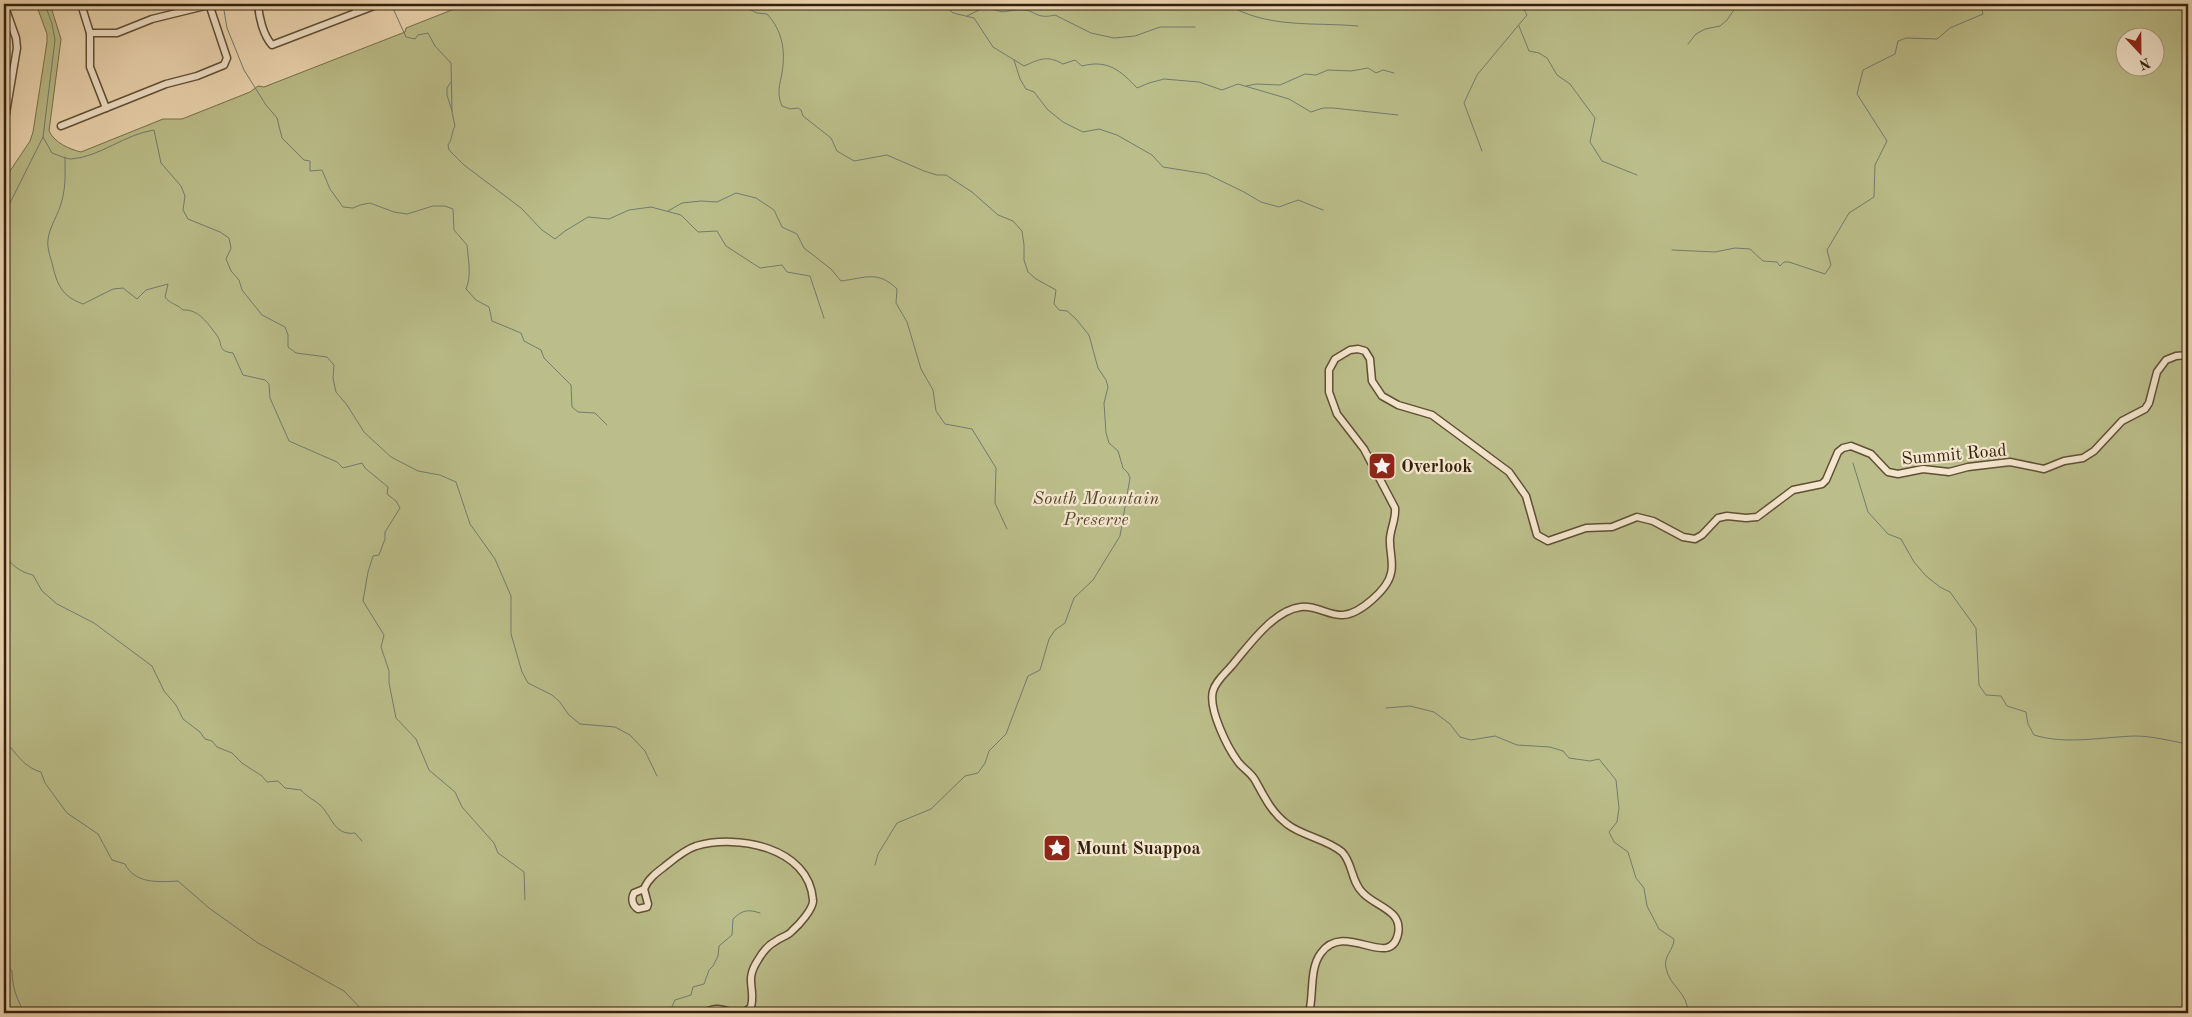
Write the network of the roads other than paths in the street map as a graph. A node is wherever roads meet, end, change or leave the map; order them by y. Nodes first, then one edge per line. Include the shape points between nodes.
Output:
1 (4, 4) edge
2 (81, 4) edge
3 (209, 4) edge
4 (258, 4) edge
5 (353, 4) edge
6 (379, 4) edge
7 (357, 12) junction
8 (90, 33) junction
9 (106, 108) junction
10 (4, 125) edge
11 (60, 126) dead end
12 (2188, 354) edge
13 (644, 889) dead end
14 (705, 1013) edge
15 (734, 1013) edge
16 (744, 1013) edge
17 (1309, 1013) edge

1 - 10 street via 17,48
2 - 8 street
3 - 8 street via 117,32
3 - 9 street via 227,62
4 - 7 street via 272,45
5 - 7 street
6 - 7 street
8 - 9 street via 90,67
9 - 11 street
12 - 17 street, Summit Road via 2166,360 2157,372 2145,409 2122,421 2083,458 2044,469 2010,462 1949,472 1924,469 1898,474 1888,472 1867,451 1847,447 1835,457 1822,484 1793,490 1757,517 1718,518 1695,539 1686,538 1650,519 1637,517 1612,526 1586,528 1548,541 1537,535 1526,496 1505,468 1432,415 1398,405 1382,396 1372,381 1370,359 1365,352 1354,349 1339,356 1331,364 1328,374 1331,402 1340,419 1366,450 1395,508 1390,537 1391,573 1383,589 1349,614 1300,607 1276,619 1258,634 1219,680 1212,696 1214,710 1231,749 1254,778 1270,806 1292,827 1343,853 1360,890 1392,912 1397,921 1397,937 1385,948 1376,949 1344,940 1322,951 1316,965
13 - 16 street via 647,881 682,853 724,842 740,842 774,852 790,860 802,872 813,898 812,907 792,932 771,944 758,959 750,977 751,1007
14 - 15 street via 718,1008

